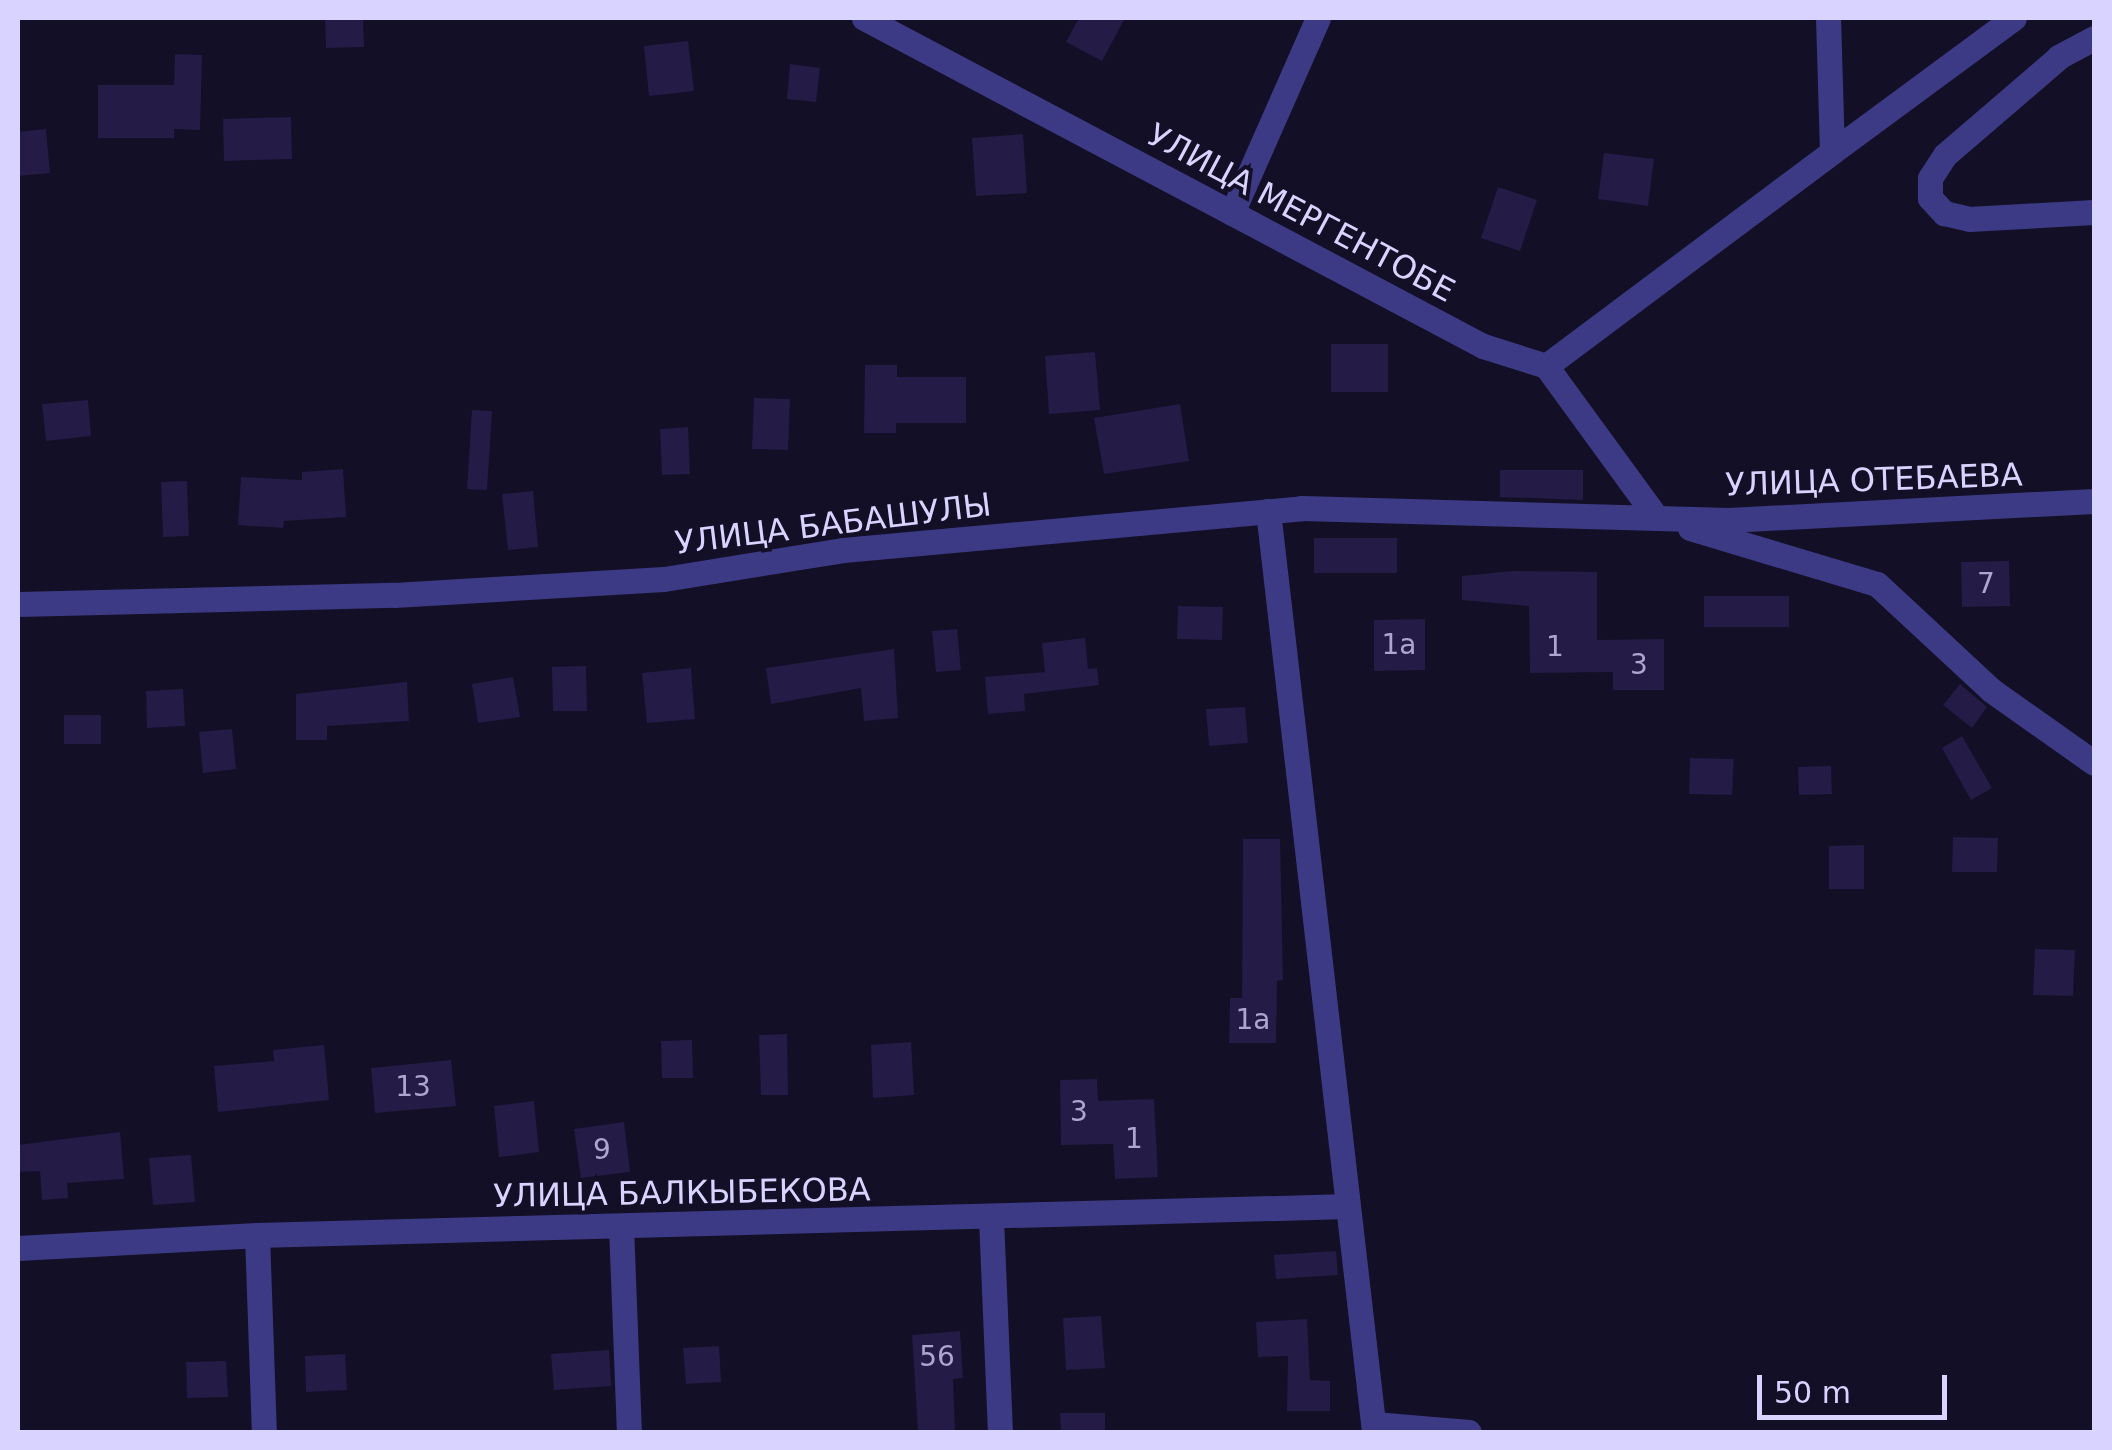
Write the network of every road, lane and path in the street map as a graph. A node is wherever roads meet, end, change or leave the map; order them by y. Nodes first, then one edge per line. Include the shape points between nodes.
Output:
1 (864, 18) edge
2 (1318, 18) edge
3 (1828, 18) edge
4 (2014, 18) edge
5 (910, 28) edge
6 (2094, 38) edge
7 (1832, 152) junction
8 (2094, 212) edge
9 (1232, 214) junction
10 (1546, 366) junction
11 (2094, 502) edge
12 (1268, 511) junction
13 (1657, 518) junction
14 (18, 604) edge
15 (2094, 763) edge
16 (1348, 1206) junction
17 (991, 1218) junction
18 (622, 1226) junction
19 (256, 1235) junction
20 (18, 1248) edge
21 (1374, 1428) edge
22 (264, 1432) edge
23 (628, 1432) edge
24 (1000, 1432) edge
25 (1469, 1432) edge

1 - 5 street, УЛИЦА МЕРГЕНТОБЕ
2 - 9 street
3 - 7 street
4 - 7 street
5 - 9 street, УЛИЦА МЕРГЕНТОБЕ
6 - 8 street via 2058,56 1946,155 1930,188 1944,214 1968,219
7 - 10 street
9 - 10 street, УЛИЦА МЕРГЕНТОБЕ via 1483,346
10 - 13 street
11 - 13 street, УЛИЦА ОТЕБАЕВА
12 - 13 street, УЛИЦА БАБАШУЛЫ
12 - 14 street, УЛИЦА БАБАШУЛЫ via 843,550 664,579
12 - 16 street
13 - 15 street via 1876,584 1991,690
16 - 17 street, УЛИЦА БАЛКЫБЕКОВА
16 - 21 street
17 - 18 street, УЛИЦА БАЛКЫБЕКОВА
17 - 24 street
18 - 19 street, УЛИЦА БАЛКЫБЕКОВА
18 - 23 street
19 - 20 street, УЛИЦА БАЛКЫБЕКОВА
19 - 22 street
21 - 25 street

